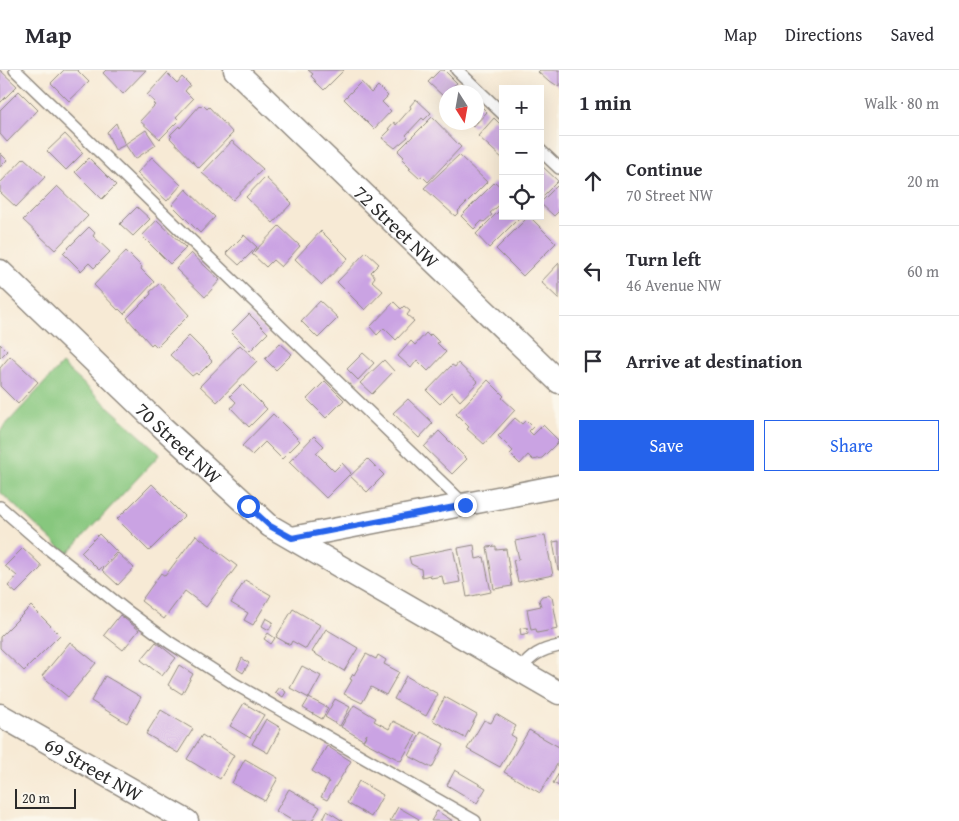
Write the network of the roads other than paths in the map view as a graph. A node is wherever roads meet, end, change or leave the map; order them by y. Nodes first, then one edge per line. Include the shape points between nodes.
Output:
1 (15, 70) edge
2 (234, 70) edge
3 (457, 70) edge
4 (499, 110) edge
5 (544, 154) edge
6 (559, 168) edge
7 (0, 271) edge
8 (559, 382) edge
9 (559, 486) edge
10 (465, 505) junction
11 (0, 507) edge
12 (292, 538) junction
13 (559, 646) edge
14 (519, 670) junction
15 (559, 693) edge
16 (0, 715) edge
17 (187, 821) edge
18 (475, 821) edge

1 - 10 lane
2 - 8 street, 72 Street NW
3 - 4 lane
5 - 6 lane
7 - 12 street, 70 Street NW via 270,526
9 - 10 street
10 - 12 street
11 - 18 lane via 46,547 169,642 233,683
12 - 14 street, 70 Street NW
13 - 14 lane via 532,656
14 - 15 street, 70 Street NW
16 - 17 street, 69 Street NW

